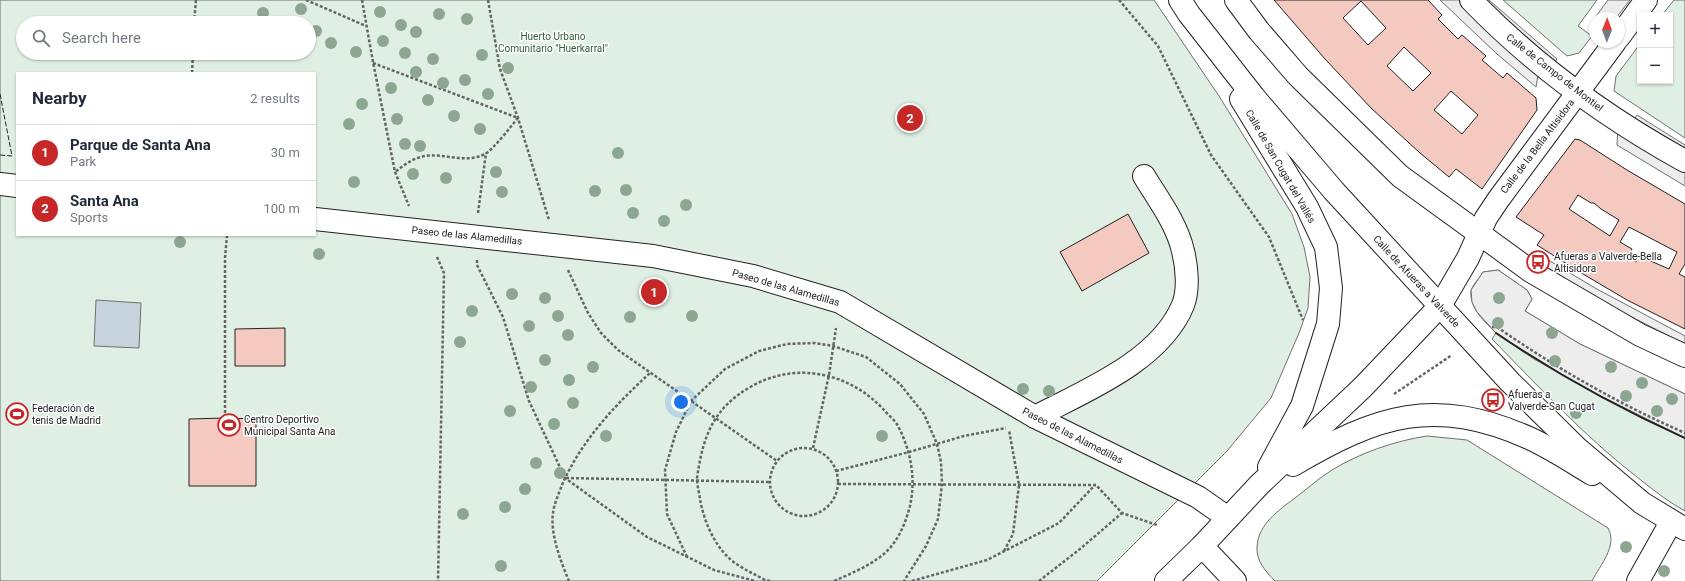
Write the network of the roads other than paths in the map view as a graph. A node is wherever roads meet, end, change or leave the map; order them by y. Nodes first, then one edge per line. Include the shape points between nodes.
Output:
1 (1236, 0) edge
2 (1471, 0) edge
3 (1646, 0) edge
4 (1185, 7) edge
5 (1625, 28) edge
6 (1611, 48) edge
7 (1577, 93) junction
8 (1685, 161) edge
9 (1144, 176) dead end
10 (0, 184) edge
11 (16, 186) edge
12 (316, 219) edge
13 (1478, 234) junction
14 (1440, 306) junction
15 (1685, 356) edge
16 (1035, 417) junction
17 (1259, 485) junction
18 (1642, 503) junction
19 (1228, 518) junction
20 (1678, 525) edge
21 (1202, 546) junction
22 (1166, 581) edge
23 (1235, 581) edge
24 (1638, 581) edge

1 - 13 street via 1298,76 1400,176
2 - 7 street, Calle de Campo de Montiel via 1514,41
3 - 5 street
4 - 14 street, Calle de Afueras a Valverde via 1269,115 1334,191
4 - 17 street, Calle de San Cugat del Vallés via 1307,207 1326,247 1331,288 1328,324 1302,406
6 - 7 street, Calle de la Bella Altisidora
7 - 8 street, Calle de Campo de Montiel
7 - 13 street, Calle de la Bella Altisidora via 1498,200
9 - 16 street via 1174,227 1183,250 1188,275 1183,305 1168,331 1140,359
10 - 11 street
12 - 16 street, Paseo de las Alamedillas via 654,256 753,276 840,302
13 - 14 street, Calle de San Cugat del Vallés via 1468,258
13 - 15 street via 1568,294
14 - 17 street, Calle de San Cugat del Vallés via 1363,386
14 - 18 street, Calle de Afueras a Valverde via 1510,382 1578,449
16 - 19 street, Paseo de las Alamedillas via 1198,497
17 - 18 street, Calle de San Cugat del Vallés via 1332,442 1363,429 1394,419 1437,414 1495,424 1530,438
17 - 19 street, Calle de San Cugat del Vallés
18 - 20 street, Calle de Afueras a Valverde
19 - 21 street, Calle de San Cugat del Vallés
20 - 24 street
21 - 22 street, Calle de San Cugat del Vallés
21 - 23 street

